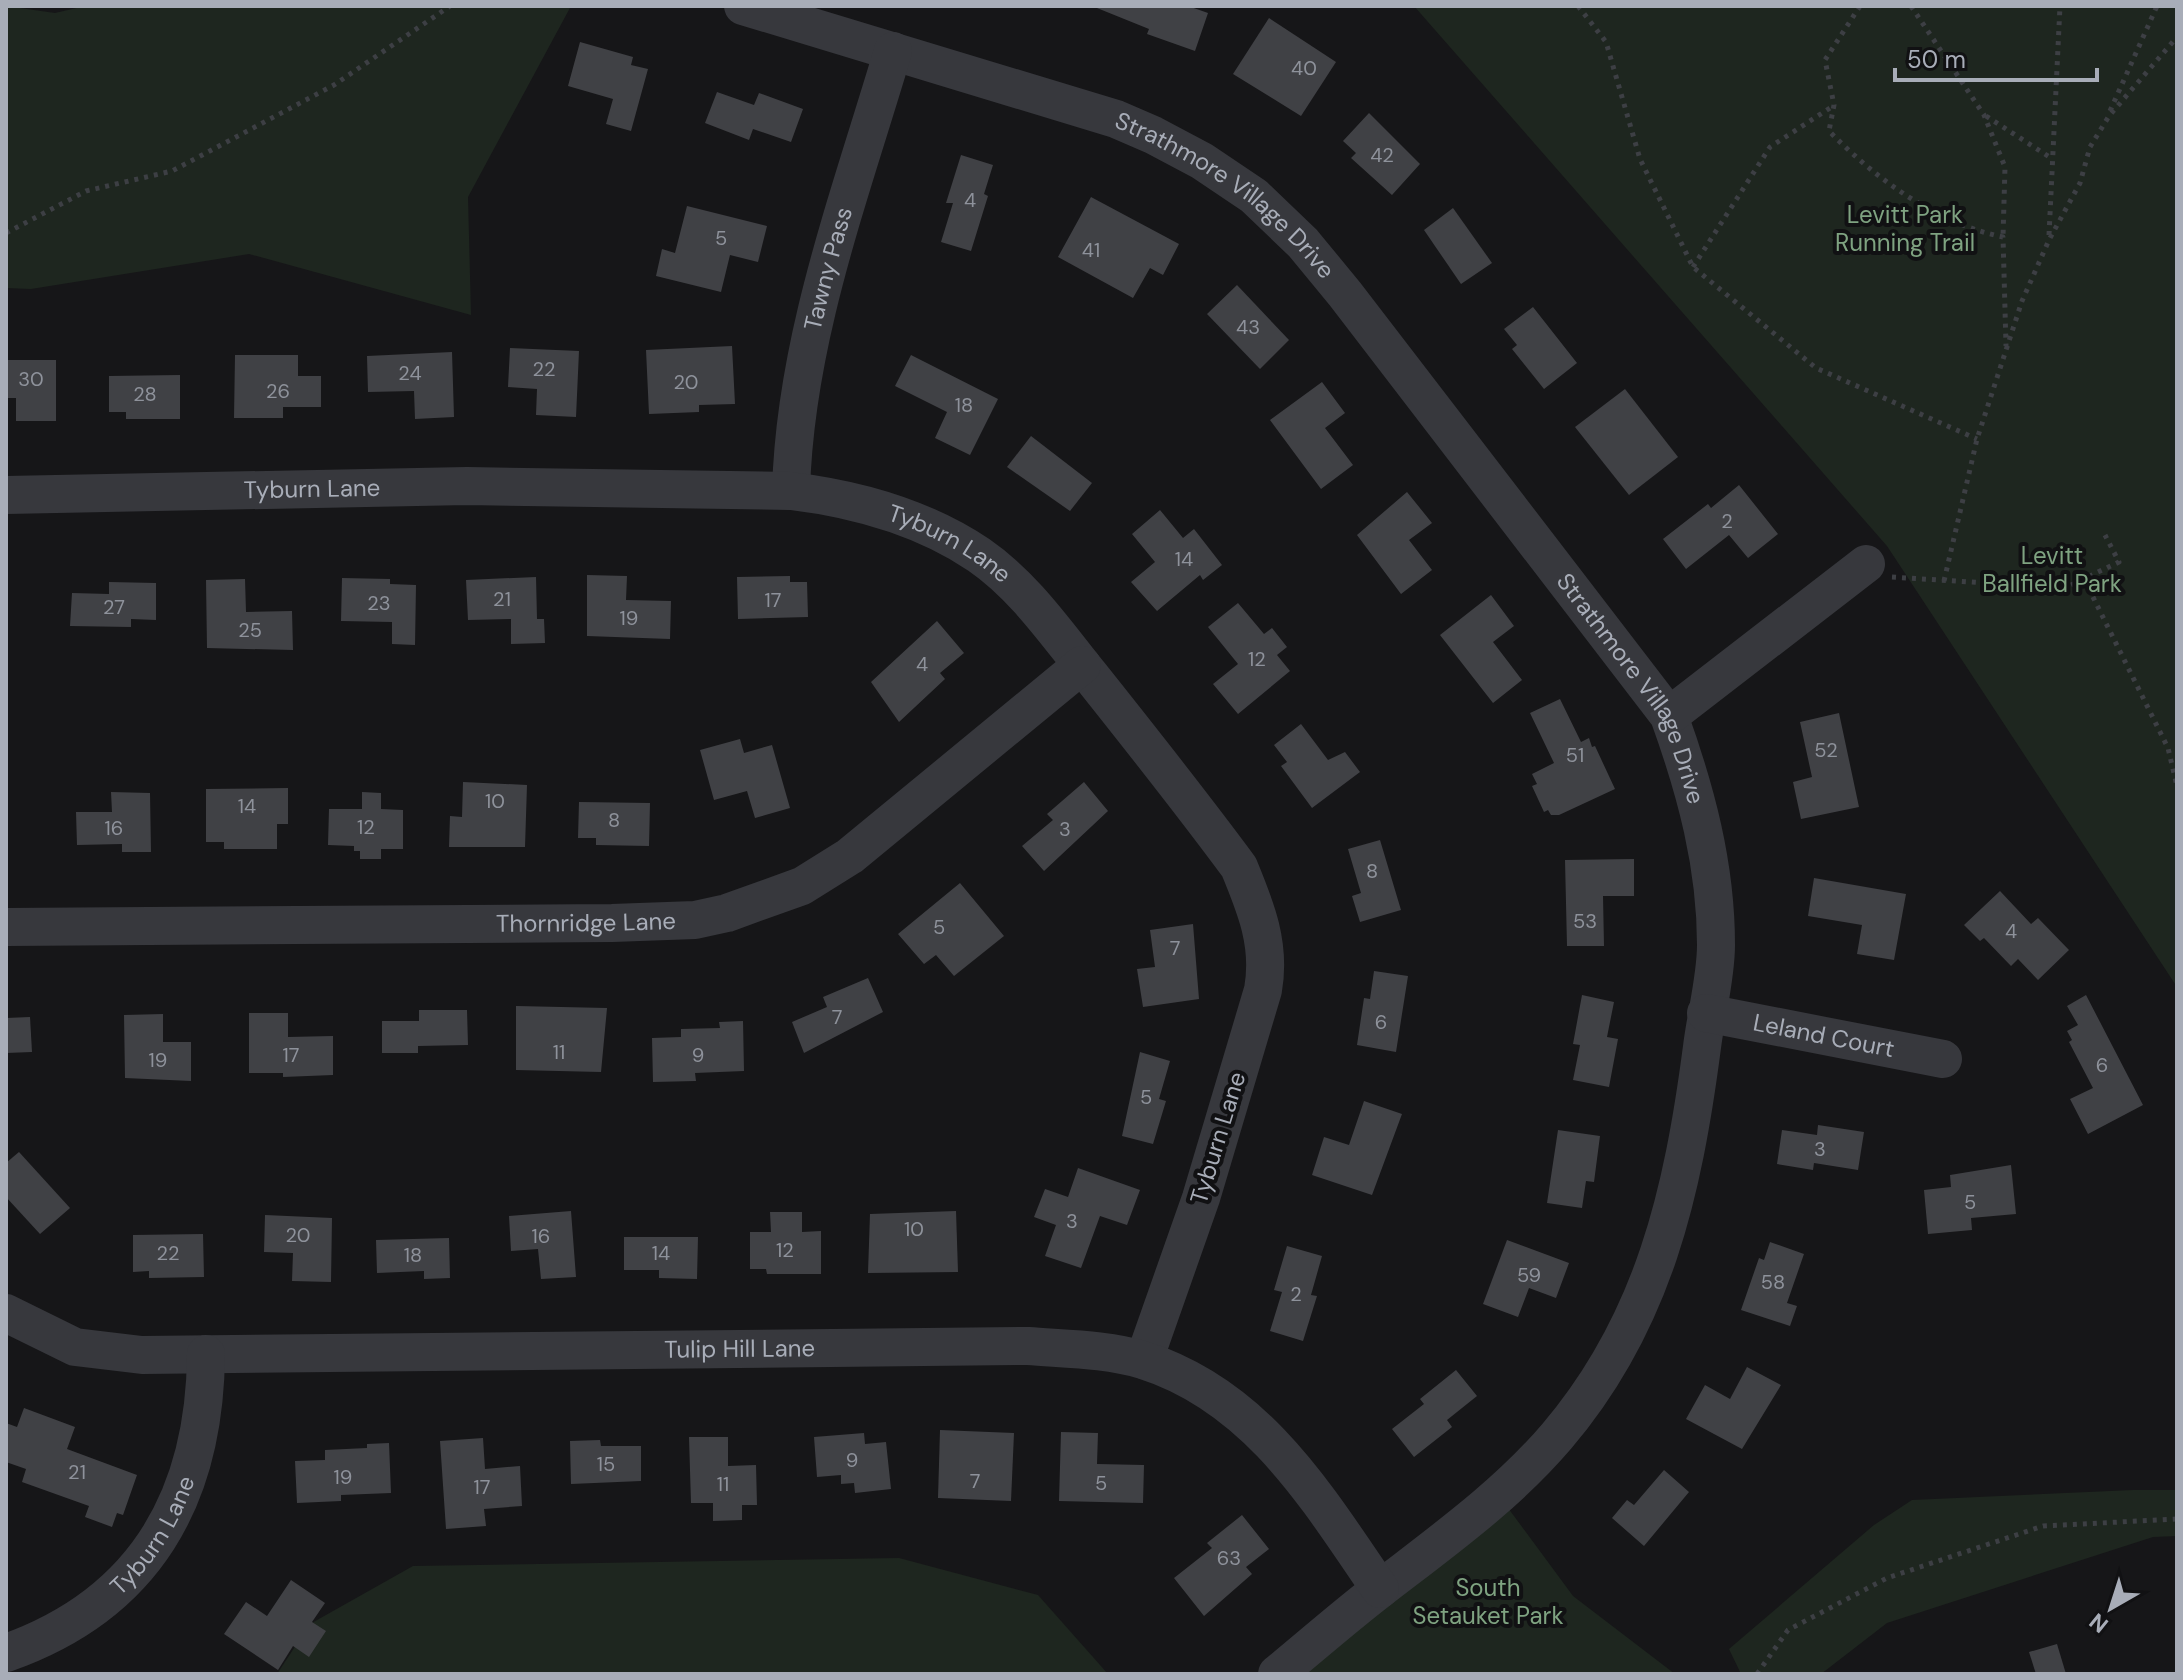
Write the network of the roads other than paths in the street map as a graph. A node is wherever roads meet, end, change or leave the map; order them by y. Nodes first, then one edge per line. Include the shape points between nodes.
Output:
1 (743, 6) edge
2 (893, 51) junction
3 (791, 491) junction
4 (6, 495) edge
5 (1860, 568) road end
6 (1082, 665) junction
7 (1669, 716) junction
8 (6, 927) edge
9 (1706, 1013) junction
10 (1943, 1059) dead end
11 (6, 1313) edge
12 (206, 1354) junction
13 (1144, 1360) junction
14 (1380, 1589) junction
15 (6, 1653) edge
16 (1277, 1674) edge

1 - 2 street, Strathmore Village Drive
2 - 3 street, Tawny Pass via 814,318 799,386
2 - 7 street, Strathmore Village Drive via 1116,119 1202,161 1254,196 1345,294
3 - 4 street, Tyburn Lane via 467,486
3 - 6 street, Tyburn Lane via 875,507 929,528 979,556 1021,591
5 - 7 street
6 - 8 street, Thornridge Lane via 850,856 802,886 727,913 695,920 612,923
6 - 13 street, Tyburn Lane via 1239,867 1265,943 1263,990 1201,1198
7 - 9 street, Strathmore Village Drive via 1697,793 1709,865 1716,947
9 - 10 street, Leland Court
9 - 14 street, Strathmore Village Drive via 1681,1185 1638,1312 1620,1346 1581,1407 1530,1466 1434,1552
11 - 12 street, Tulip Hill Lane via 75,1347 106,1353
12 - 13 street, Tulip Hill Lane via 1028,1346
12 - 15 street, Tyburn Lane via 200,1435 159,1540 89,1614
13 - 14 street, Tulip Hill Lane via 1239,1413 1278,1447
14 - 16 street, Strathmore Village Drive

